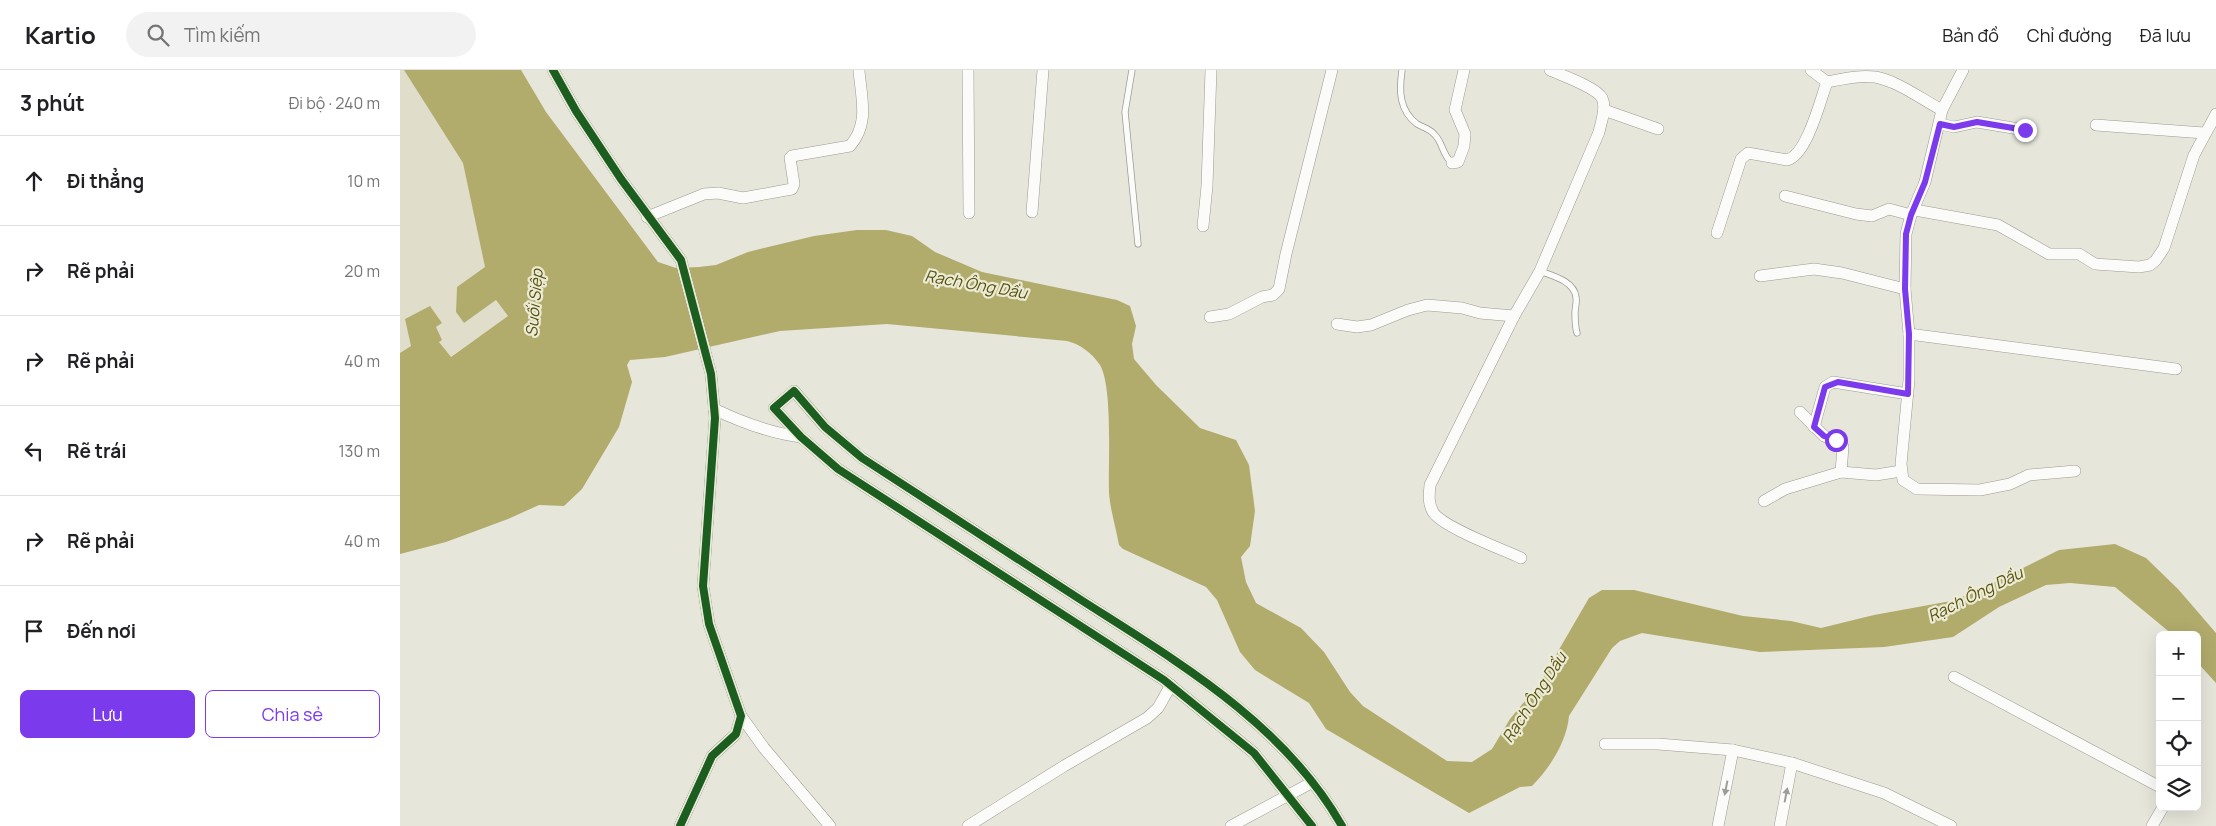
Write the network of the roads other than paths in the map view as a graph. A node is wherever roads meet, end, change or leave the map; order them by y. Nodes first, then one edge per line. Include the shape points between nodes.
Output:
1 (553, 70) edge
2 (859, 70) edge
3 (968, 70) edge
4 (1042, 70) edge
5 (1132, 70) edge
6 (1211, 70) edge
7 (1332, 70) edge
8 (1402, 70) edge
9 (1464, 70) edge
10 (1550, 70) edge
11 (1810, 70) edge
12 (1963, 70) edge
13 (1828, 82) junction
14 (1604, 110) junction
15 (1942, 110) junction
16 (2216, 114) edge
17 (1940, 124) junction
18 (2096, 125) dead end
19 (1658, 129) dead end
20 (2025, 130) dead end
21 (2204, 133) junction
22 (1452, 163) joint
23 (1785, 196) dead end
24 (1032, 212) dead end
25 (1913, 212) junction
26 (968, 213) dead end
27 (647, 217) junction
28 (1203, 226) dead end
29 (1717, 233) dead end
30 (1138, 244) dead end
31 (1540, 271) junction
32 (1760, 276) dead end
33 (1905, 289) junction
34 (1514, 316) junction
35 (1210, 317) dead end
36 (1337, 324) dead end
37 (1577, 333) dead end
38 (1909, 334) junction
39 (2176, 369) dead end
40 (1908, 394) junction
41 (714, 409) junction
42 (1800, 412) dead end
43 (1814, 427) junction
44 (801, 438) junction
45 (1901, 471) junction
46 (2075, 471) dead end
47 (1841, 472) junction
48 (904, 485) junction
49 (1764, 501) dead end
50 (894, 505) junction
51 (1520, 558) dead end
52 (1954, 678) dead end
53 (1171, 685) junction
54 (740, 716) junction
55 (1605, 744) dead end
56 (1733, 750) junction
57 (1792, 763) junction
58 (1311, 783) junction
59 (2156, 785) edge
60 (1289, 795) junction
61 (2161, 811) edge
62 (680, 826) edge
63 (830, 826) edge
64 (968, 826) edge
65 (1232, 826) edge
66 (1312, 826) edge
67 (1342, 826) edge
68 (1718, 826) edge
69 (1780, 826) edge
70 (1951, 826) edge
71 (2152, 826) edge

1 - 27 street via 576,111
2 - 27 street via 864,117 857,138 850,146 792,156 792,189 743,198 718,192 704,194
3 - 26 street
4 - 24 street
5 - 30 lane via 1125,112
6 - 28 street
7 - 35 street via 1279,289 1229,314
8 - 22 lane via 1400,99 1406,112 1435,134 1446,158
9 - 22 street via 1455,110 1465,134 1464,146 1458,162
10 - 14 street via 1594,90 1602,97
11 - 13 street
12 - 15 street
13 - 15 street via 1876,78
13 - 29 street via 1804,146 1793,159 1748,153 1741,159
14 - 19 street
14 - 31 street via 1599,132
15 - 17 street
16 - 21 street
17 - 20 street via 1954,127 1977,122
17 - 25 street via 1925,182
18 - 21 street
21 - 25 street via 2164,248 2156,260 2139,267 2095,264 2079,254 2049,254 1998,224
23 - 25 street via 1872,216 1889,209
25 - 33 street via 1906,234
27 - 41 street via 681,260 711,374
31 - 34 street
31 - 37 lane via 1561,279 1574,290
32 - 33 street via 1814,269
33 - 38 street
34 - 36 street via 1427,305 1371,325
34 - 51 street via 1430,485 1428,498 1434,514 1452,527
38 - 39 street
38 - 40 street
40 - 43 street via 1833,382 1825,387
40 - 45 street
41 - 44 street via 773,433
41 - 54 street via 703,586 709,624
42 - 43 street
43 - 47 street via 1824,436 1841,442
44 - 48 street via 774,408 794,392 825,426 862,458
44 - 50 street via 838,469
45 - 46 street via 1903,480 1917,489 1980,490 2010,484 2034,474
45 - 47 street via 1876,475
47 - 49 street via 1785,489
48 - 50 street
48 - 58 street via 1188,669 1270,734
50 - 53 street
52 - 59 street
53 - 60 street via 1246,745
53 - 64 street via 1158,708 1147,718
54 - 62 street via 736,734 712,756
54 - 63 street
55 - 56 street
56 - 57 street
56 -> 68 street
69 -> 57 street
57 - 70 street via 1884,793
58 - 60 street
58 - 67 street
60 - 65 street
60 - 66 street
61 - 71 street

